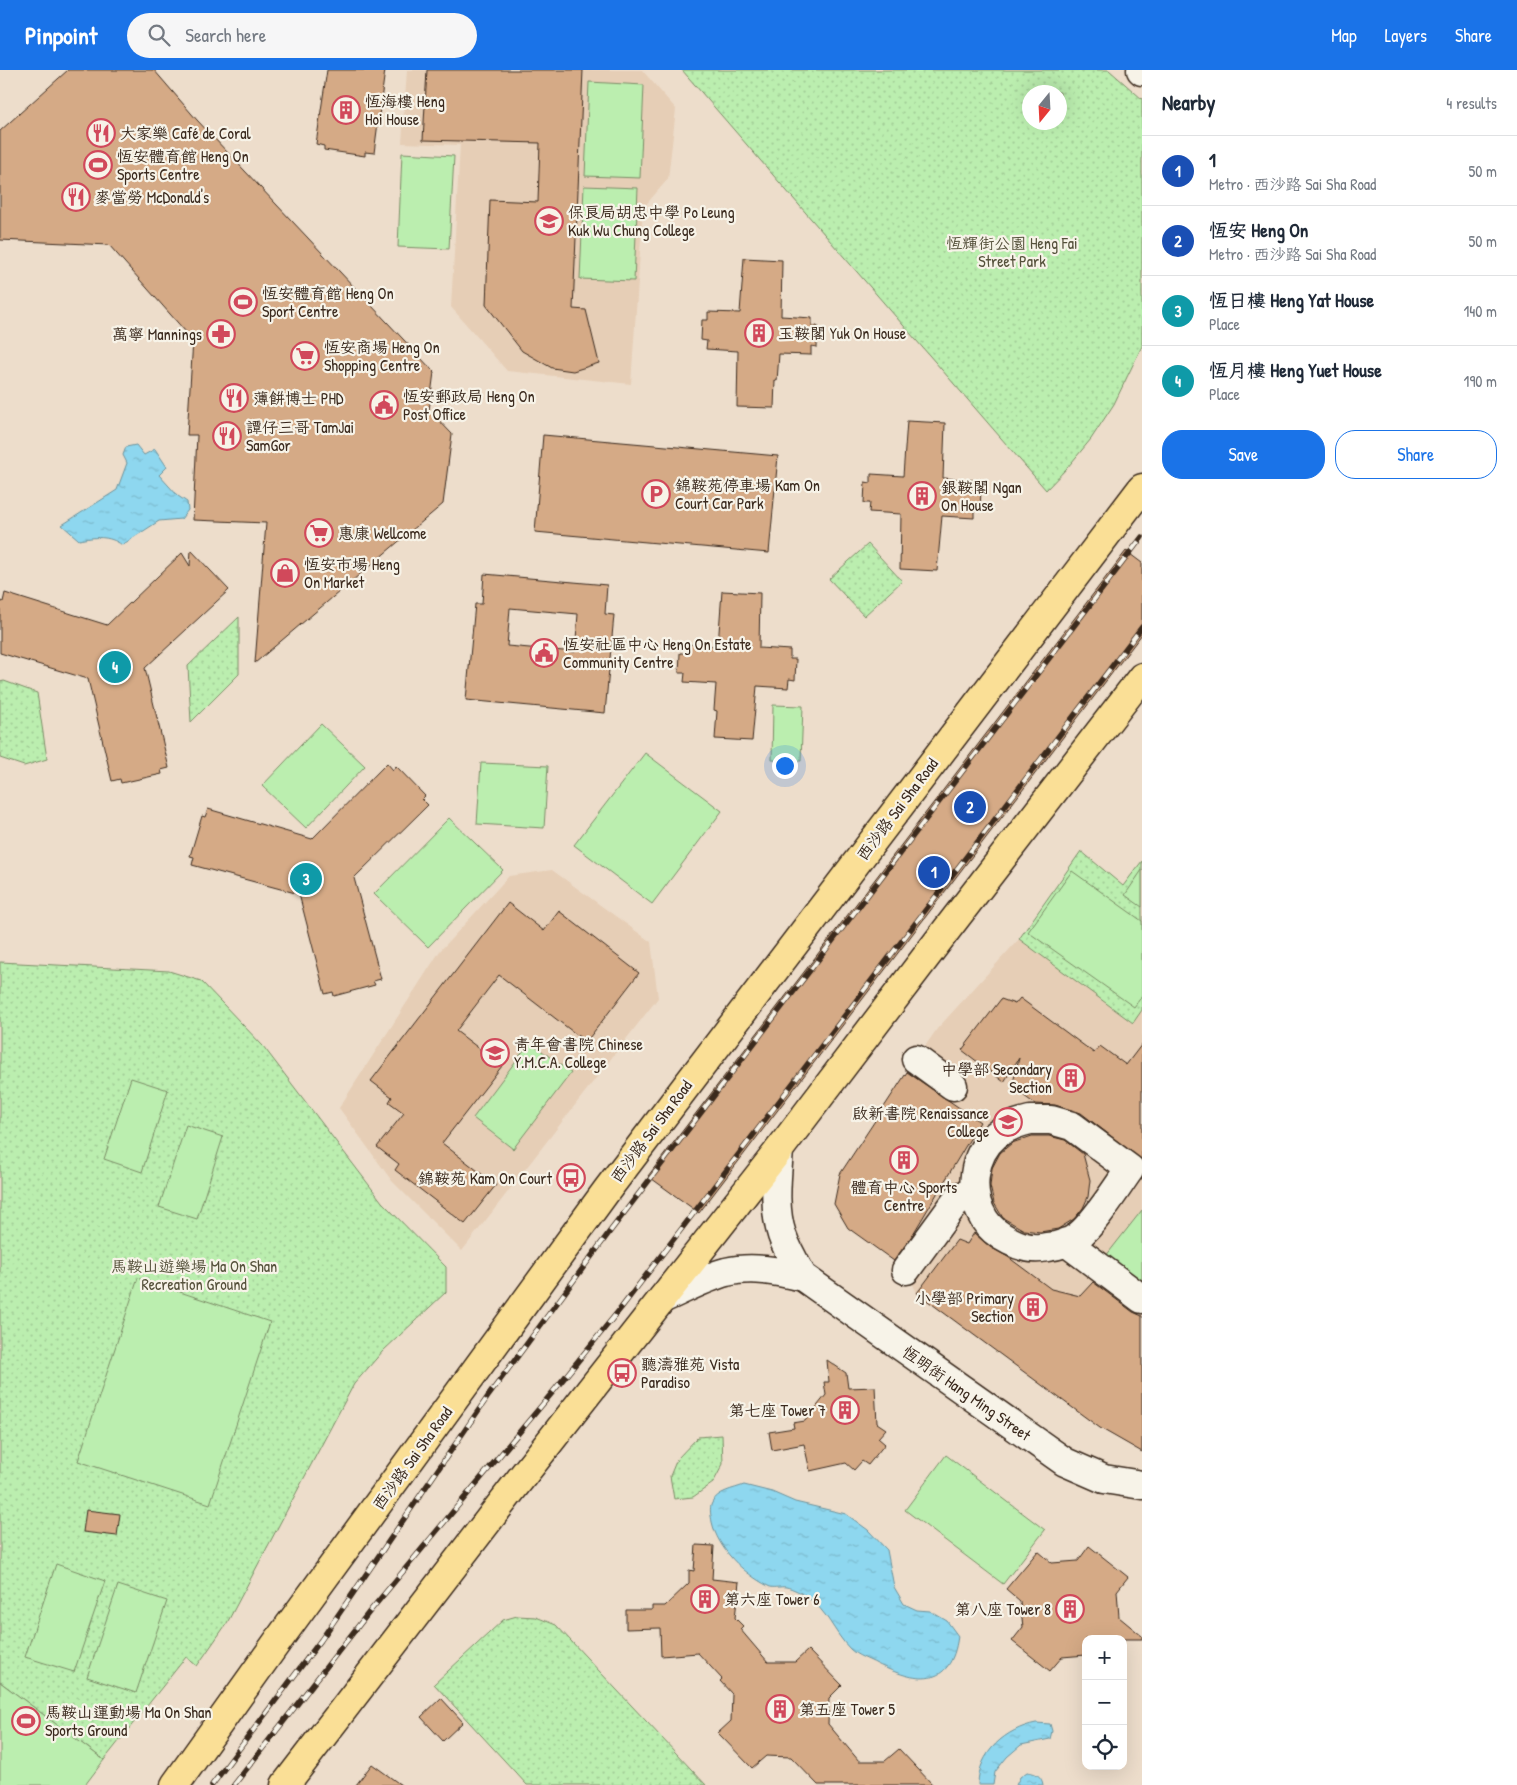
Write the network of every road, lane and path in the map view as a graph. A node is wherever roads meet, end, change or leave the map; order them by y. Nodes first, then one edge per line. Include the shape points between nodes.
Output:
1 (1142, 488) edge
2 (1142, 677) edge
3 (916, 1059) dead end
4 (952, 1086) dead end
5 (779, 1150) junction
6 (960, 1196) dead end
7 (1066, 1242) junction
8 (906, 1270) dead end
9 (803, 1277) junction
10 (662, 1299) junction
11 (1142, 1299) edge
12 (1142, 1485) edge
13 (175, 1785) edge
14 (285, 1785) edge

1 - 13 main road, 西沙路 Sai Sha Road via 619,1174
2 - 5 main road
3 - 4 street
5 - 9 street, 恆明街 Hang Ming Street via 778,1217 782,1235
5 - 10 main road
6 - 8 street
7 - 7 street via 1039,1249 1018,1245 999,1235 984,1220 976,1200 974,1179 979,1159 994,1136 1017,1123 1051,1120 1072,1126 1130,1169 1079,1235
7 - 11 street
9 - 10 street, 恆明街 Hang Ming Street via 764,1270 732,1271
9 - 12 street, 恆明街 Hang Ming Street via 1065,1462 1104,1479
10 - 14 main road

